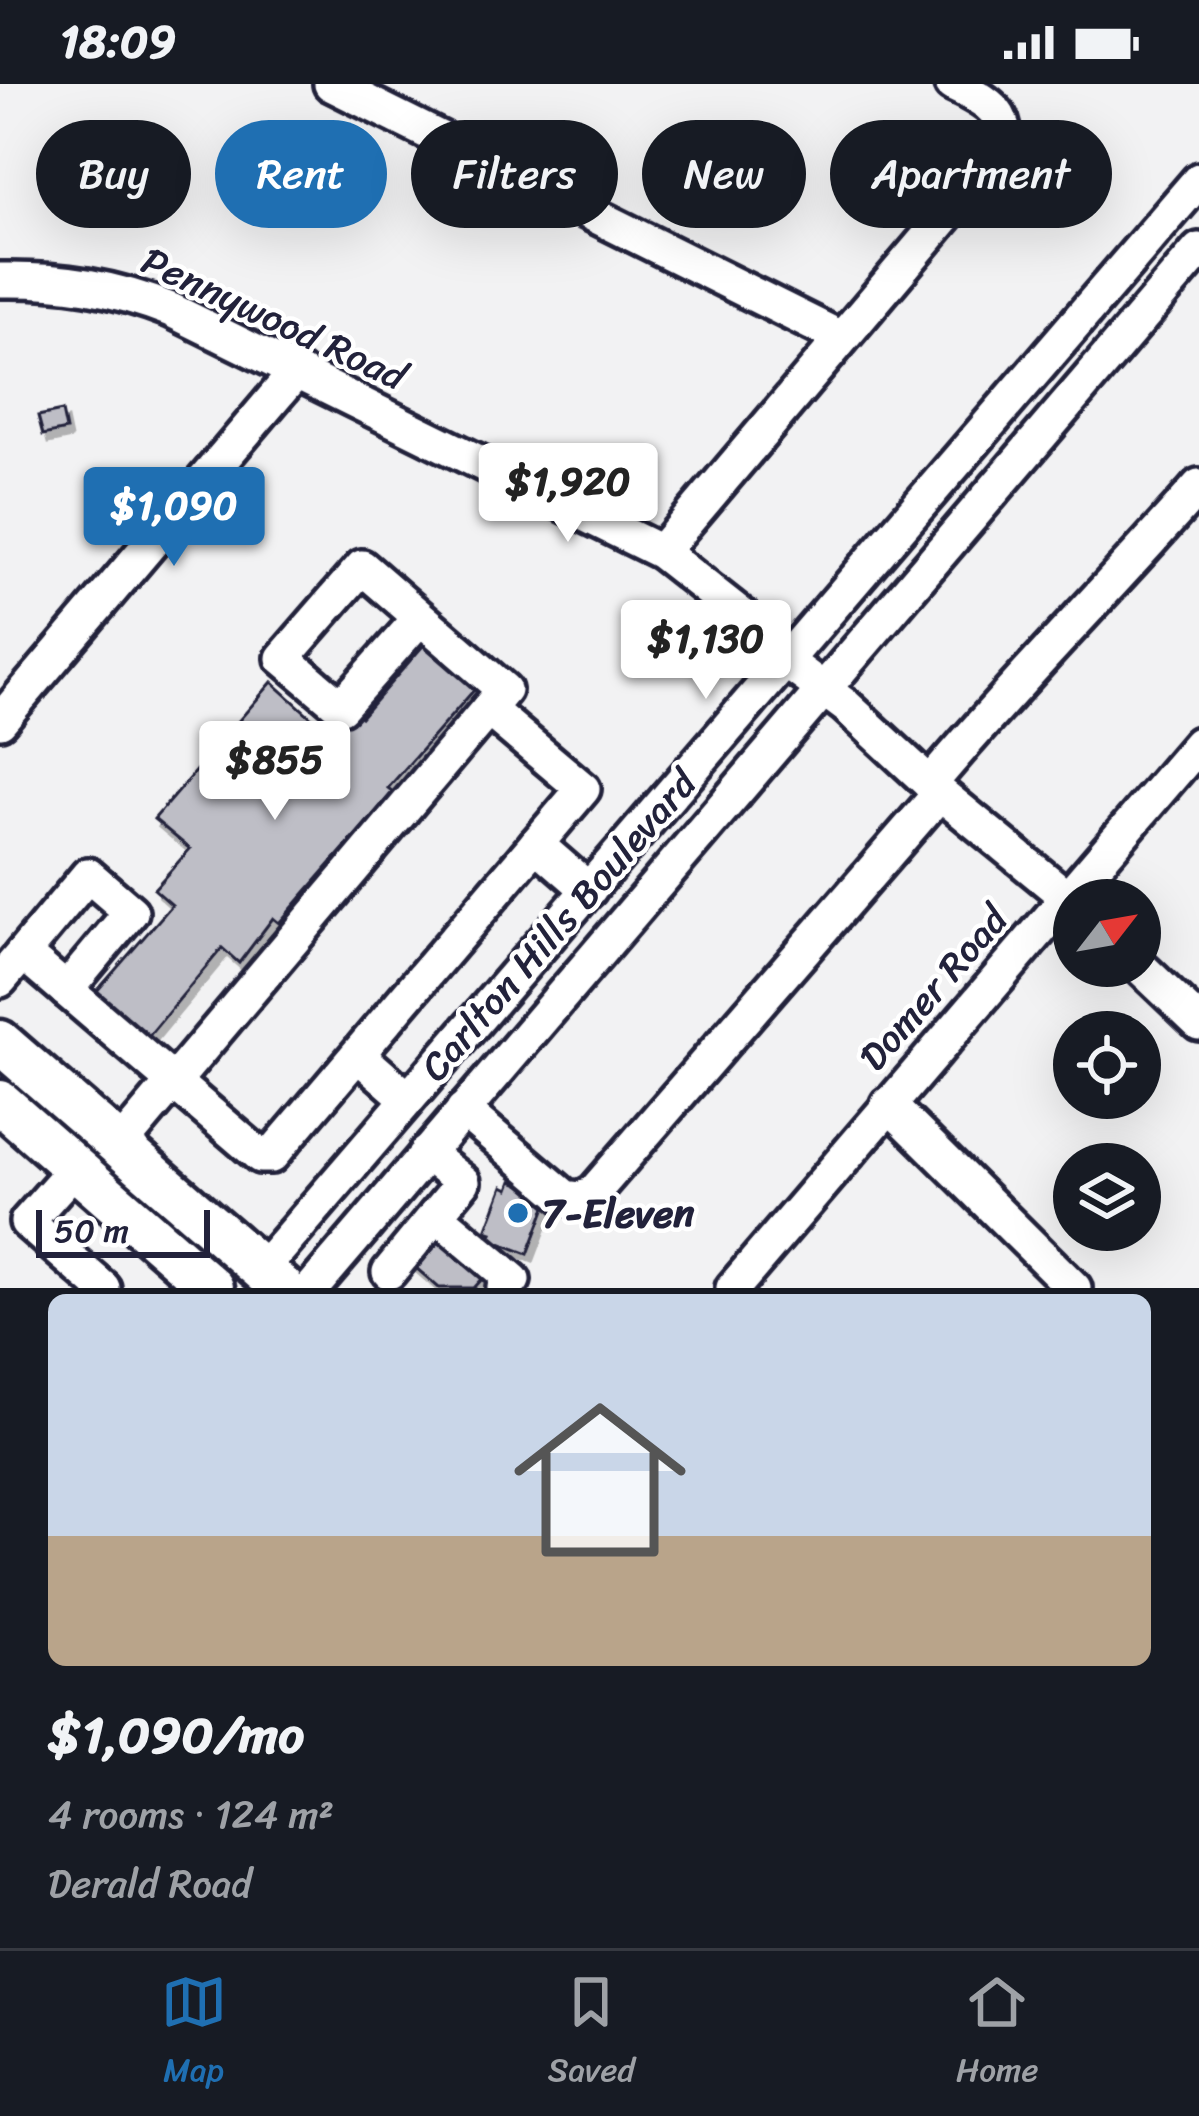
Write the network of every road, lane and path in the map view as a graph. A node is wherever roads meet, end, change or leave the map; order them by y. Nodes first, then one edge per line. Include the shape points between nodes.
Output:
1 (331, 84) edge
2 (952, 84) edge
3 (1199, 179) edge
4 (1199, 250) edge
5 (0, 280) edge
6 (842, 338) junction
7 (296, 371) junction
8 (1199, 486) edge
9 (661, 552) junction
10 (420, 618) dead end
11 (787, 662) junction
12 (820, 688) junction
13 (488, 709) junction
14 (0, 721) edge
15 (1199, 744) edge
16 (935, 788) junction
17 (536, 844) junction
18 (1090, 879) edge
19 (1053, 885) edge
20 (589, 890) junction
21 (1053, 922) edge
22 (23, 953) junction
23 (0, 980) edge
24 (1161, 987) edge
25 (66, 990) junction
26 (1199, 1024) edge
27 (0, 1042) edge
28 (358, 1055) junction
29 (174, 1081) junction
30 (406, 1099) junction
31 (0, 1102) edge
32 (888, 1104) junction
33 (463, 1110) junction
34 (120, 1145) junction
35 (426, 1153) junction
36 (75, 1168) junction
37 (436, 1216) junction
38 (353, 1239) junction
39 (398, 1280) edge
40 (264, 1281) edge
41 (104, 1288) edge
42 (212, 1288) edge
43 (312, 1288) edge
44 (504, 1288) edge
45 (733, 1288) edge
46 (1074, 1288) edge

1 - 6 street
2 - 6 street via 984,100 1006,138
3 - 11 street, Carlton Hills Boulevard
4 - 12 street, Carlton Hills Boulevard
5 - 7 street, Pennywood Road via 121,290
6 - 9 street
7 - 9 street, Pennywood Road
7 - 14 street
8 - 16 street via 1079,614
9 - 11 street, Pennywood Road
10 - 13 street via 504,690
11 - 12 street, Pennywood Road
11 - 20 street, Carlton Hills Boulevard
12 - 16 street, Pennywood Road
12 - 33 street, Carlton Hills Boulevard
13 - 17 street via 583,789
13 - 29 street
15 - 18 street, Domer Road
16 - 19 street, Pennywood Road
16 - 33 street via 587,1197 565,1197
17 - 20 street
17 - 28 street
20 - 30 street, Carlton Hills Boulevard
21 - 32 street, Domer Road
22 - 23 street
22 - 25 street
22 - 25 street via 88,875 131,912
24 - 26 street
25 - 29 street
27 - 34 main road
28 - 29 street via 265,1157
28 - 30 street
29 - 34 street
30 - 40 street, Carlton Hills Boulevard
31 - 36 main road
32 - 45 street, Domer Road
32 - 46 street
33 - 35 street, Carlton Hills Boulevard
34 - 40 main road
35 - 37 street via 463,1182
35 - 38 street, Carlton Hills Boulevard
36 - 41 street via 27,1222
36 - 42 main road
37 - 39 street
37 - 44 street via 513,1280
38 - 39 street
38 - 43 street, Carlton Hills Boulevard

